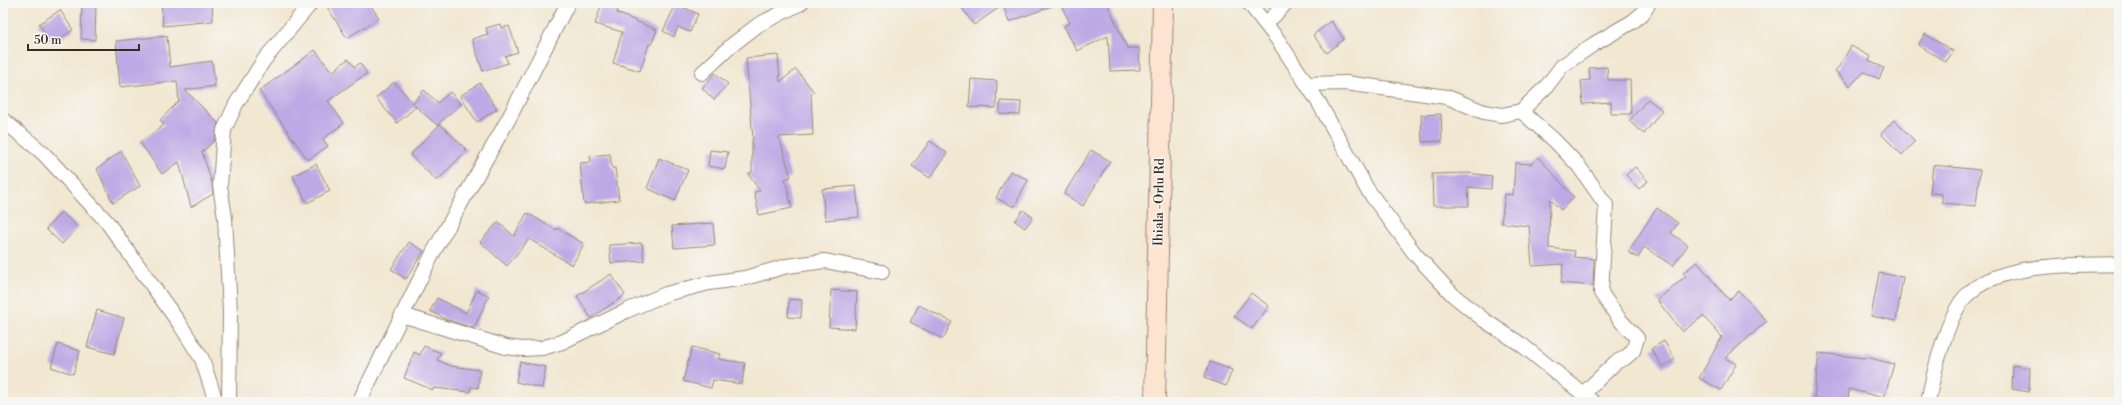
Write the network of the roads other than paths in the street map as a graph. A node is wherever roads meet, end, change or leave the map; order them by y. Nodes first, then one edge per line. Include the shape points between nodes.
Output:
1 (311, 3) edge
2 (568, 3) edge
3 (800, 3) edge
4 (1163, 3) edge
5 (1249, 3) edge
6 (1286, 3) edge
7 (1649, 3) edge
8 (1266, 24) junction
9 (702, 73) dead end
10 (1306, 84) junction
11 (1521, 111) junction
12 (3, 120) edge
13 (2119, 264) edge
14 (882, 272) dead end
15 (402, 315) junction
16 (1588, 398) edge
17 (216, 402) edge
18 (229, 402) edge
19 (359, 402) edge
20 (1155, 402) edge
21 (1928, 402) edge

1 - 18 street via 264,60 236,104 224,130 220,186 225,218 230,311
2 - 15 street
3 - 9 street via 758,25
4 - 20 main road, Ihiala -Orlu Rd
5 - 8 street
6 - 8 street
7 - 11 street via 1643,13 1632,22 1562,66 1546,88
8 - 10 street
10 - 11 street via 1346,83 1447,97 1484,112 1502,115
10 - 16 street via 1367,189 1415,254 1453,295 1484,320 1522,345
11 - 16 street via 1578,165 1606,205 1601,293 1620,320 1637,338 1634,351 1616,362
12 - 17 street via 43,153 108,222 202,359
13 - 21 street via 2029,269 1982,284 1965,297 1949,326
14 - 15 street via 825,261 787,266 745,278 709,283 666,294 562,342 542,348 506,347
15 - 19 street

